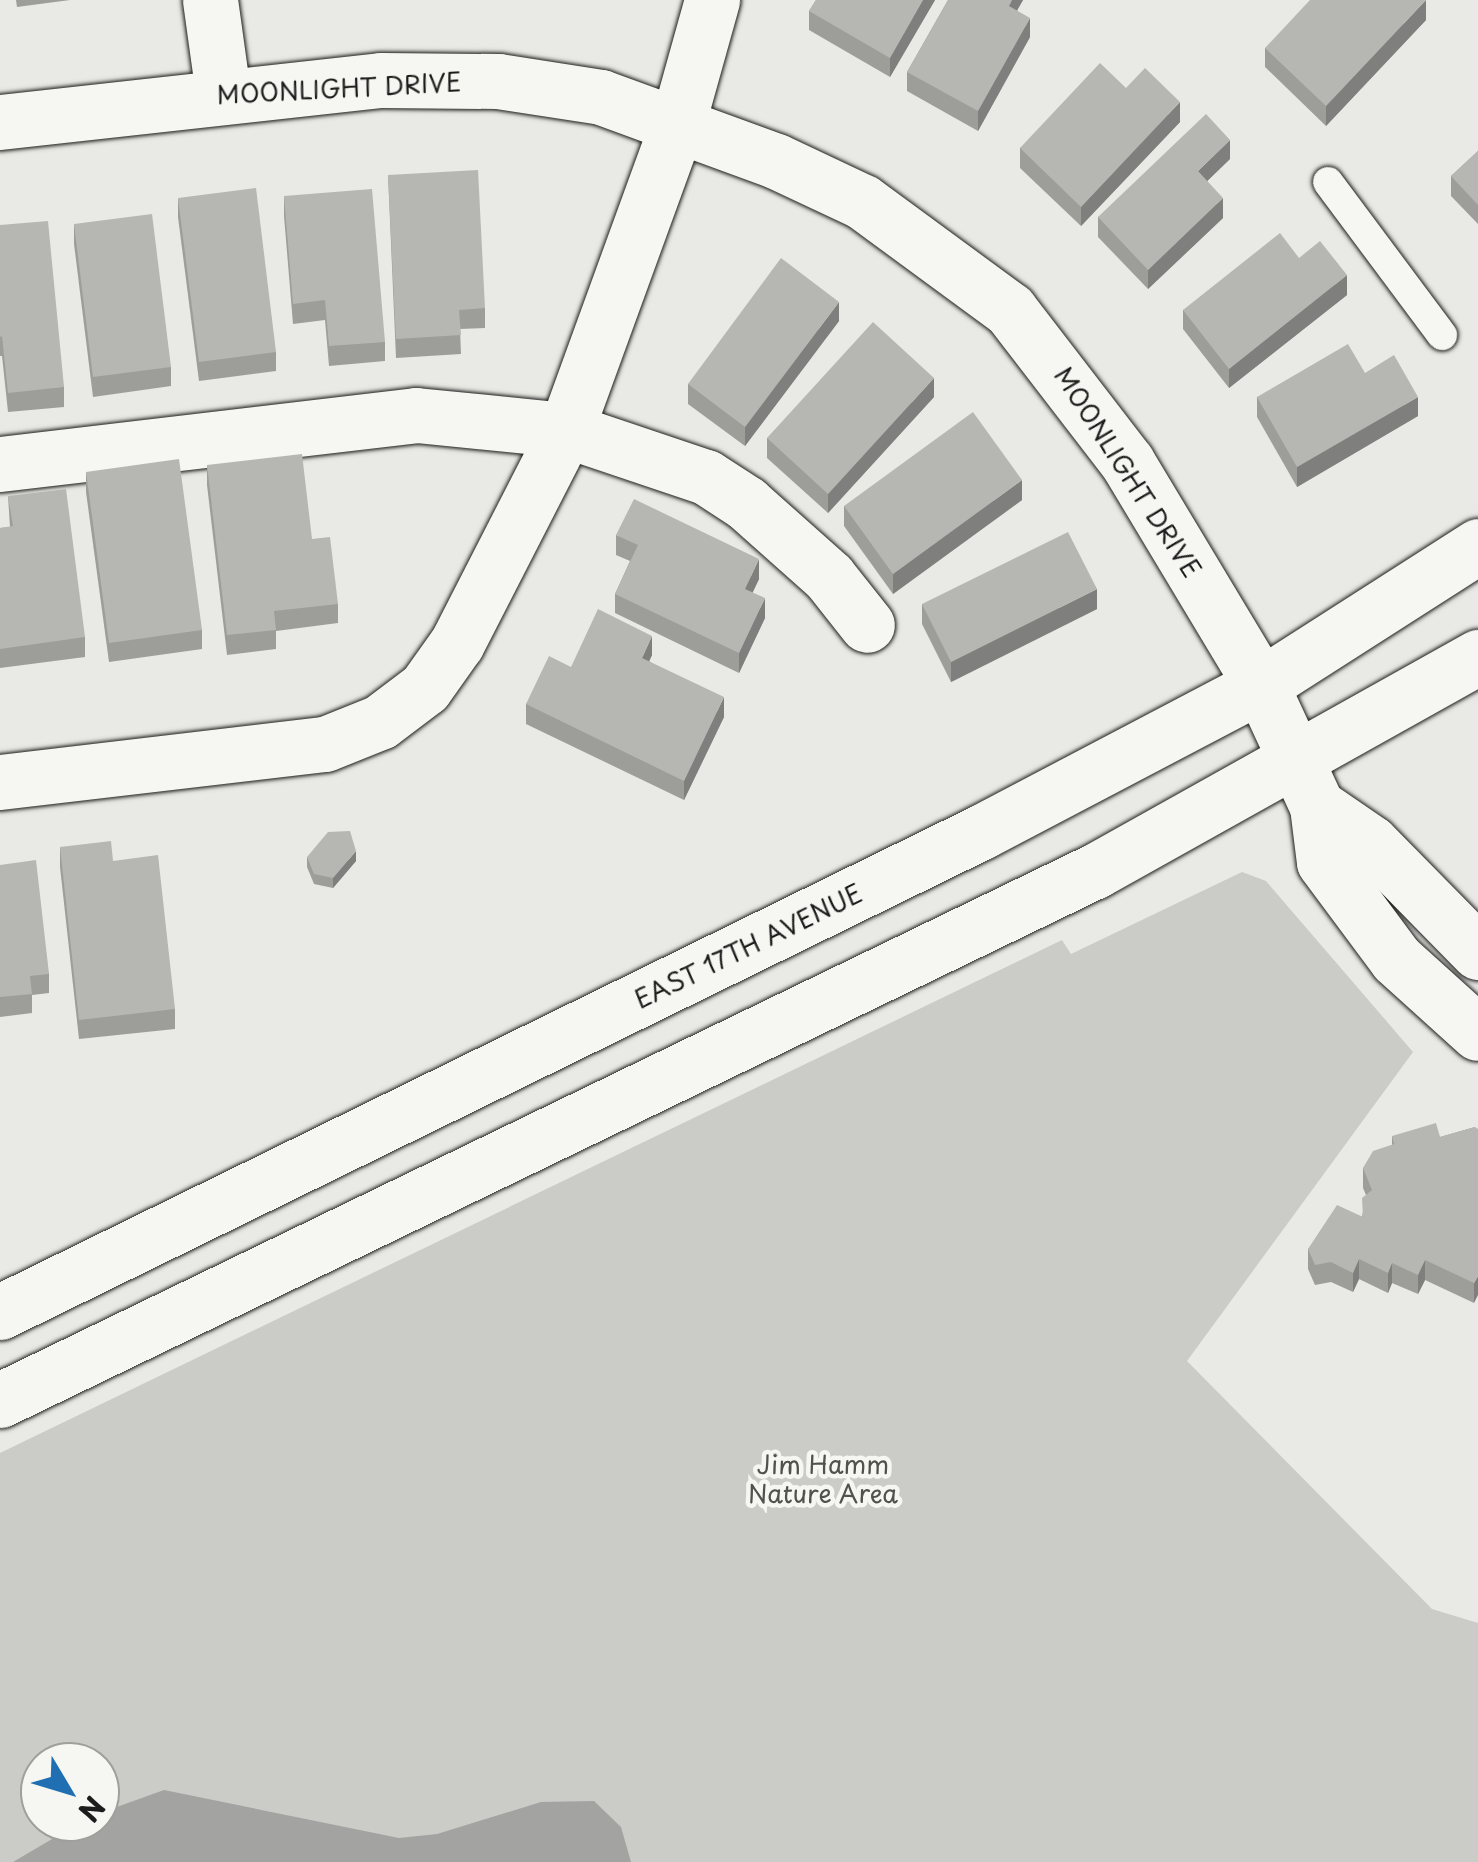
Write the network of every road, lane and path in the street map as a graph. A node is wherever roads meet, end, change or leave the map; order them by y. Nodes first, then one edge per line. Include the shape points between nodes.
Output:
1 (210, 0) edge
2 (712, 0) edge
3 (222, 94) junction
4 (0, 122) edge
5 (678, 122) junction
6 (1328, 182) dead end
7 (1442, 334) dead end
8 (566, 430) junction
9 (0, 464) edge
10 (1478, 546) edge
11 (867, 625) dead end
12 (1478, 658) edge
13 (1261, 685) junction
14 (0, 782) edge
15 (1307, 784) junction
16 (1478, 952) edge
17 (1478, 1033) edge
18 (0, 1312) edge
19 (0, 1400) edge

1 - 3 street
2 - 5 street
3 - 4 street, MOONLIGHT DRIVE
3 - 5 street, MOONLIGHT DRIVE via 381,80 498,81 601,97
5 - 8 street
5 - 13 street, MOONLIGHT DRIVE via 864,202 1010,310 1127,462
6 - 7 lane
8 - 9 street via 416,415
8 - 11 street via 706,478 746,503 829,577
8 - 14 street via 457,642 425,688 380,722 326,744
10 - 13 street, EAST 17TH AVENUE
12 - 15 street
13 - 15 street, MOONLIGHT DRIVE
13 - 18 street, EAST 17TH AVENUE via 981,832
15 - 16 street
15 - 17 street via 1324,862 1359,913 1396,959
15 - 19 street via 1095,871

